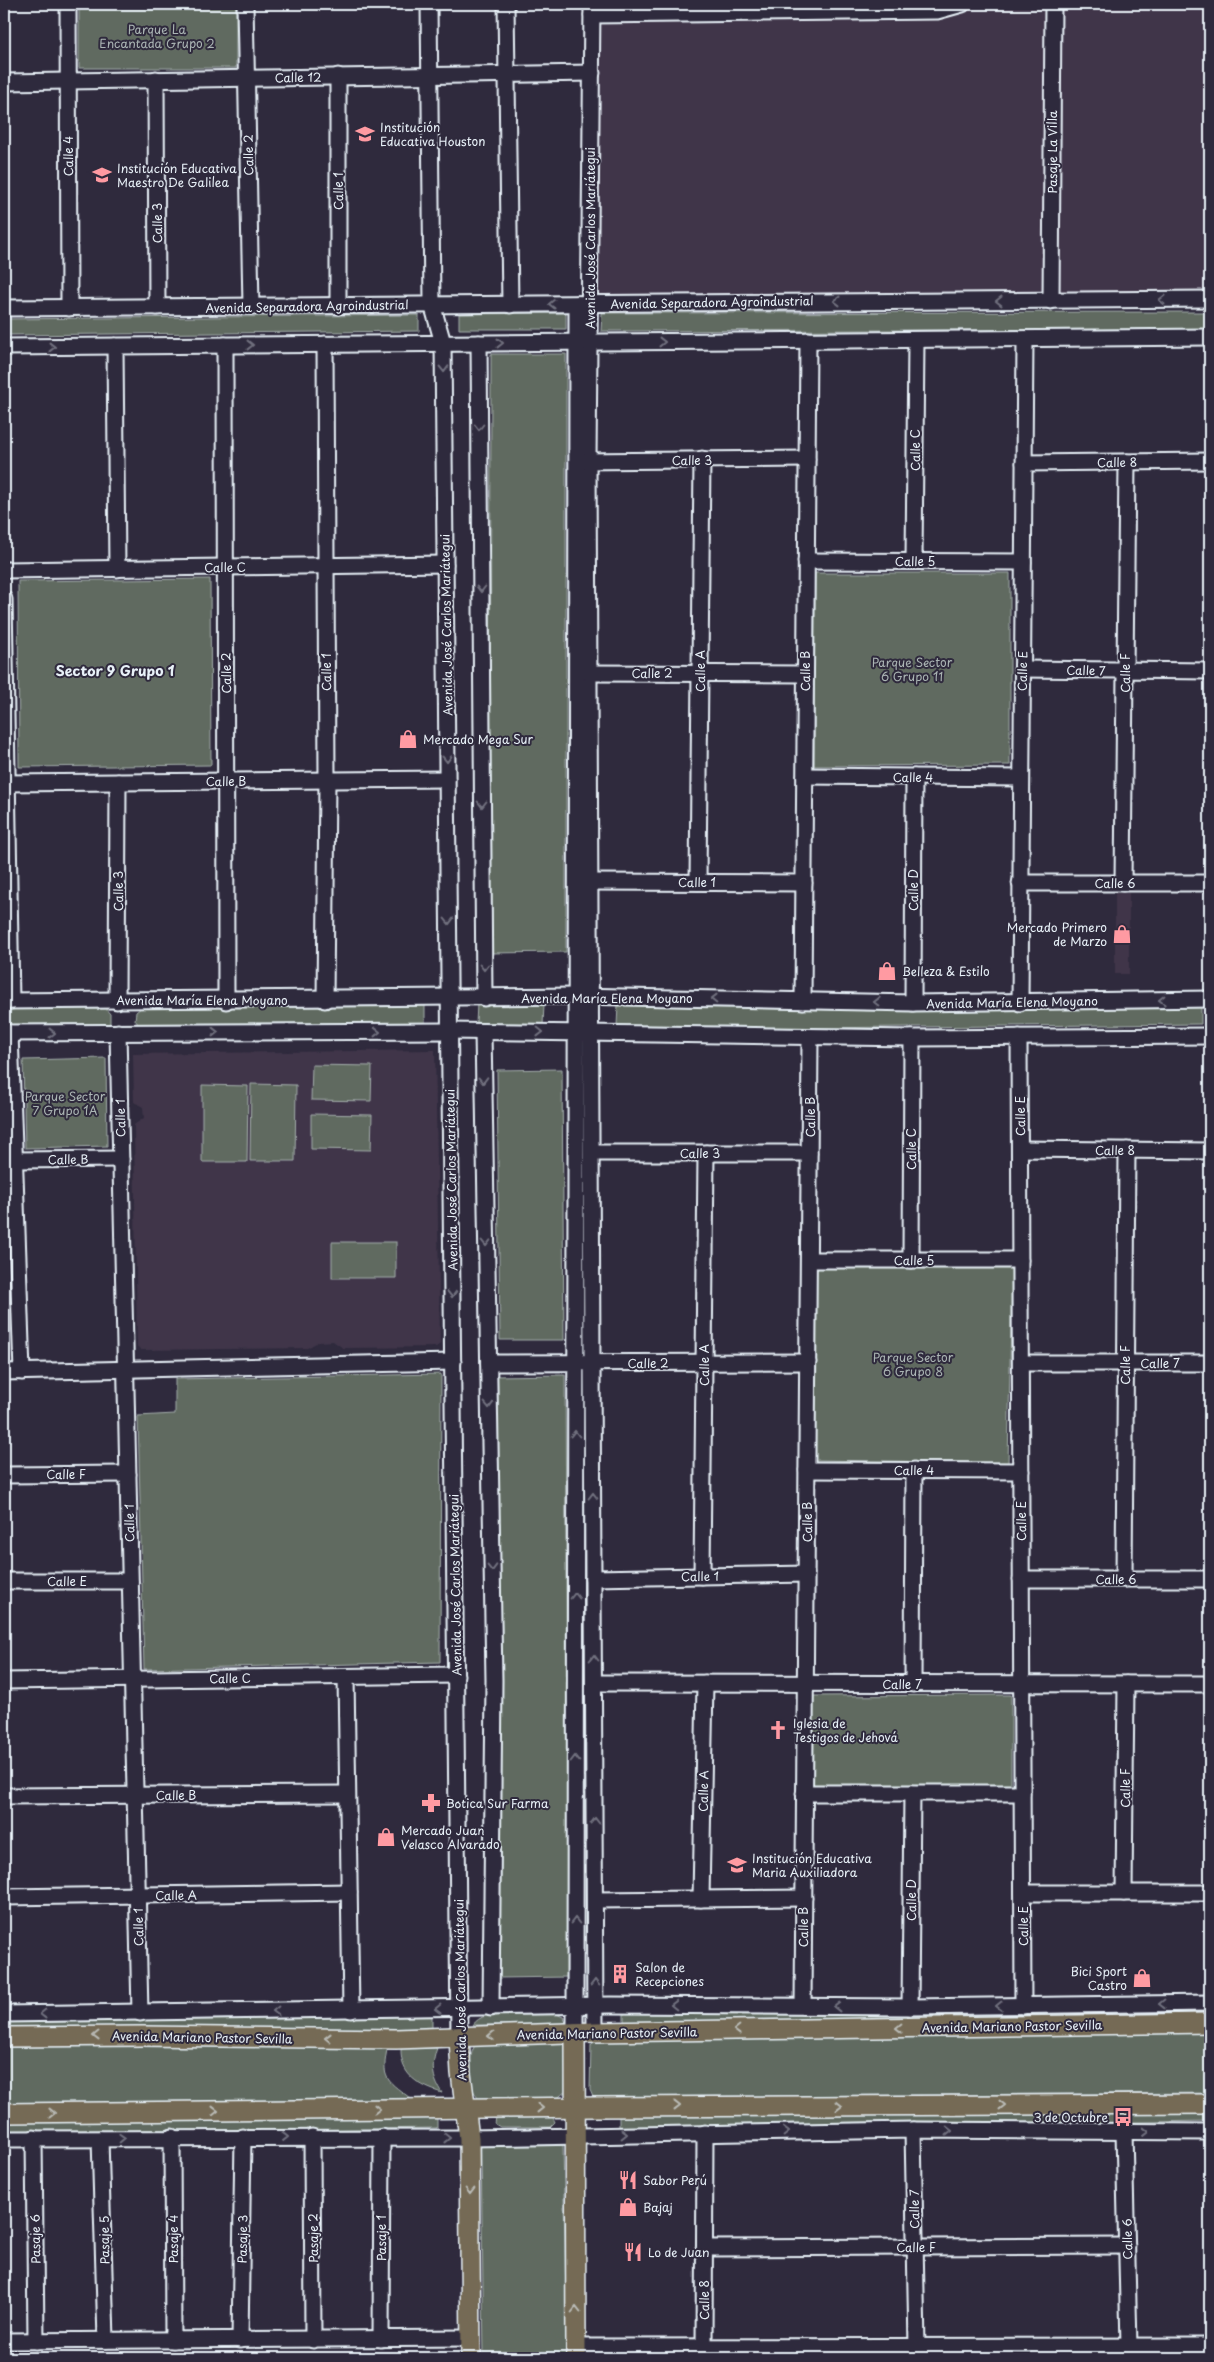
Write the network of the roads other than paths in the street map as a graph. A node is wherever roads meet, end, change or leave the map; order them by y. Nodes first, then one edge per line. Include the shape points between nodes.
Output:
1 (68, 4) edge
2 (245, 4) edge
3 (429, 4) edge
4 (506, 4) edge
5 (962, 4) edge
6 (1053, 4) edge
7 (592, 9) edge
8 (592, 73) junction
9 (507, 74) junction
10 (430, 75) junction
11 (338, 76) junction
12 (246, 78) junction
13 (156, 79) junction
14 (68, 81) junction
15 (4, 82) edge
16 (1210, 299) edge
17 (1051, 301) junction
18 (432, 304) junction
19 (510, 304) junction
20 (584, 304) junction
21 (251, 306) junction
22 (338, 306) junction
23 (157, 307) junction
24 (4, 308) edge
25 (69, 308) junction
26 (1210, 337) edge
27 (1025, 339) junction
28 (808, 340) junction
29 (916, 340) junction
30 (583, 342) junction
31 (444, 343) junction
32 (478, 343) junction
33 (325, 344) junction
34 (225, 345) junction
35 (115, 346) junction
36 (4, 347) edge
37 (702, 459) junction
38 (807, 459) junction
39 (1210, 460) edge
40 (583, 461) junction
41 (1126, 462) junction
42 (1024, 463) junction
43 (806, 561) junction
44 (914, 561) junction
45 (1023, 562) junction
46 (446, 564) junction
47 (326, 566) junction
48 (225, 567) junction
49 (117, 569) junction
50 (4, 570) edge
51 (4, 599) edge
52 (1022, 669) junction
53 (1125, 670) junction
54 (1210, 671) edge
55 (589, 673) junction
56 (700, 673) junction
57 (805, 674) junction
58 (805, 776) junction
59 (914, 777) junction
60 (1021, 778) junction
61 (447, 779) junction
62 (327, 780) junction
63 (226, 781) junction
64 (118, 782) junction
65 (5, 783) edge
66 (590, 882) junction
67 (698, 882) junction
68 (804, 883) junction
69 (1020, 883) junction
70 (1123, 883) junction
71 (1210, 883) edge
72 (583, 996) junction
73 (484, 998) junction
74 (450, 999) junction
75 (1210, 999) edge
76 (325, 1000) junction
77 (803, 1000) junction
78 (7, 1001) edge
79 (118, 1001) junction
80 (226, 1001) junction
81 (913, 1003) junction
82 (1020, 1003) junction
83 (450, 1031) junction
84 (118, 1032) junction
85 (483, 1032) junction
86 (7, 1033) edge
87 (584, 1033) junction
88 (1210, 1036) edge
89 (810, 1037) junction
90 (1019, 1037) junction
91 (912, 1038) junction
92 (1020, 1150) junction
93 (1127, 1150) junction
94 (1210, 1150) edge
95 (592, 1153) junction
96 (706, 1153) junction
97 (809, 1153) junction
98 (121, 1159) junction
99 (14, 1160) junction
100 (808, 1260) junction
101 (911, 1260) junction
102 (1020, 1260) junction
103 (11, 1261) edge
104 (453, 1362) junction
105 (808, 1362) junction
106 (489, 1363) junction
107 (704, 1363) junction
108 (1021, 1363) junction
109 (1126, 1363) junction
110 (1210, 1363) edge
111 (575, 1364) junction
112 (592, 1364) junction
113 (126, 1369) junction
114 (4, 1372) edge
115 (22, 1372) junction
116 (807, 1470) junction
117 (914, 1470) junction
118 (1021, 1471) junction
119 (128, 1474) junction
120 (4, 1475) edge
121 (806, 1574) junction
122 (702, 1576) junction
123 (593, 1578) junction
124 (1021, 1579) junction
125 (1124, 1579) junction
126 (1210, 1579) edge
127 (130, 1580) junction
128 (4, 1581) edge
129 (456, 1675) junction
130 (346, 1677) junction
131 (132, 1680) junction
132 (4, 1681) edge
133 (594, 1683) junction
134 (705, 1683) junction
135 (805, 1683) junction
136 (912, 1684) junction
137 (1022, 1684) junction
138 (1126, 1684) junction
139 (1210, 1684) edge
140 (804, 1793) junction
141 (912, 1793) junction
142 (1022, 1793) junction
143 (347, 1794) junction
144 (135, 1795) junction
145 (4, 1796) edge
146 (349, 1892) junction
147 (1023, 1893) junction
148 (1124, 1893) junction
149 (1210, 1893) edge
150 (138, 1895) junction
151 (4, 1897) edge
152 (804, 1898) junction
153 (702, 1899) junction
154 (595, 1900) junction
155 (1210, 2004) edge
156 (574, 2005) junction
157 (595, 2005) junction
158 (803, 2006) junction
159 (1023, 2006) junction
160 (910, 2007) junction
161 (491, 2008) junction
162 (459, 2009) junction
163 (350, 2010) junction
164 (140, 2013) junction
165 (4, 2014) edge
166 (1210, 2023) edge
167 (595, 2032) junction
168 (574, 2033) junction
169 (4, 2037) edge
170 (459, 2037) junction
171 (1210, 2104) edge
172 (464, 2108) junction
173 (575, 2108) junction
174 (4, 2113) edge
175 (913, 2130) junction
176 (1124, 2132) junction
177 (1210, 2132) edge
178 (705, 2133) junction
179 (575, 2135) junction
180 (172, 2137) junction
181 (243, 2137) junction
182 (312, 2137) junction
183 (382, 2137) junction
184 (34, 2138) junction
185 (469, 2138) junction
186 (4, 2139) edge
187 (100, 2139) junction
188 (1127, 2246) junction
189 (915, 2247) junction
190 (704, 2248) junction
191 (470, 2338) junction
192 (106, 2340) junction
193 (173, 2340) junction
194 (240, 2340) junction
195 (313, 2340) junction
196 (381, 2340) junction
197 (4, 2341) edge
198 (36, 2341) junction
199 (1129, 2346) junction
200 (1210, 2346) edge
201 (917, 2347) junction
202 (704, 2348) junction
203 (1030, 2352) edge
204 (576, 2353) edge
205 (808, 2353) edge
206 (471, 2358) edge

1 - 14 street, Calle 4
2 - 12 street, Calle 2
3 - 10 street, Avenida José Carlos Mariátegui
4 - 9 street
5 - 7 street via 937,12
6 - 17 street, Pasaje La Villa
7 - 8 street, Avenida José Carlos Mariátegui
8 - 9 street, Calle 12
8 - 20 street, Avenida José Carlos Mariátegui
9 - 10 street, Calle 12
9 - 19 street
10 - 11 street, Calle 12
10 - 18 street, Avenida José Carlos Mariátegui
11 - 12 street, Calle 12
11 - 22 street, Calle 1
12 - 13 street, Calle 12
12 - 21 street, Calle 2
13 - 14 street, Calle 12
13 - 23 street, Calle 3
14 - 15 street, Calle 12
14 - 25 street, Calle 4
16 -> 17 street, Avenida Separadora Agroindustrial
17 -> 20 street, Avenida Separadora Agroindustrial
18 - 19 street, Avenida Separadora Agroindustrial
18 - 22 street, Avenida Separadora Agroindustrial
18 - 31 street, Avenida José Carlos Mariátegui
20 -> 19 street, Avenida Separadora Agroindustrial
20 - 30 street, Avenida José Carlos Mariátegui
21 - 22 street, Avenida Separadora Agroindustrial
21 - 23 street, Avenida Separadora Agroindustrial
23 - 25 street, Avenida Separadora Agroindustrial
24 - 25 street, Avenida Separadora Agroindustrial
26 - 27 street
27 - 29 street
27 - 42 street, Calle E
28 - 29 street
30 -> 28 street
28 - 38 street, Calle B
29 - 44 street, Calle C
32 -> 30 street
30 - 40 street, Avenida José Carlos Mariátegui
31 - 32 street
31 - 33 street
31 -> 46 street, Avenida José Carlos Mariátegui
32 -> 73 street
34 -> 33 street
33 - 47 street, Calle 1
34 - 35 street
34 - 48 street, Calle 2
36 -> 35 street
35 - 49 street
37 - 38 street, Calle 3
37 - 40 street, Calle 3
37 - 56 street, Calle A
38 - 43 street, Calle B
39 - 41 street, Calle 8
40 - 55 street, Avenida José Carlos Mariátegui
40 - 72 street, Avenida José Carlos Mariátegui
41 - 42 street, Calle 8
41 - 53 street, Calle F
42 - 45 street, Calle E
43 - 44 street, Calle 5
43 - 57 street, Calle B
44 - 45 street, Calle 5
45 - 52 street, Calle E
46 - 47 street, Calle C
46 -> 61 street, Avenida José Carlos Mariátegui
47 - 48 street, Calle C
47 - 62 street, Calle 1
48 - 49 street, Calle C
48 - 63 street, Calle 2
49 - 50 street, Calle C
51 - 65 street
52 - 53 street, Calle 7
52 - 60 street, Calle E
53 - 54 street, Calle 7
53 - 70 street, Calle F
55 - 56 street, Calle 2
55 - 66 street, Avenida José Carlos Mariátegui
56 - 57 street, Calle 2
56 - 67 street, Calle A
57 - 58 street, Calle B
58 - 59 street, Calle 4
58 - 68 street, Calle B
59 - 60 street, Calle 4
59 - 81 street, Calle D
60 - 69 street, Calle E
61 - 62 street, Calle B
61 -> 74 street, Avenida José Carlos Mariátegui
62 - 63 street, Calle B
62 - 76 street, Calle 1
63 - 64 street, Calle B
63 - 80 street, Calle 2
64 - 65 street, Calle B
64 - 79 street, Calle 3
65 - 78 street
66 - 67 street, Calle 1
66 - 72 street, Avenida José Carlos Mariátegui
67 - 68 street, Calle 1
68 - 77 street, Calle B
69 - 70 street, Calle 6
69 - 82 street, Calle E
70 - 71 street, Calle 6
72 - 73 street, Avenida María Elena Moyano
77 -> 72 street, Avenida María Elena Moyano
72 - 87 street, Avenida José Carlos Mariátegui
73 - 74 street, Avenida María Elena Moyano
74 - 76 street, Avenida María Elena Moyano
74 - 83 street, Avenida José Carlos Mariátegui
75 -> 82 street, Avenida María Elena Moyano
76 - 80 street, Avenida María Elena Moyano
81 -> 77 street, Avenida María Elena Moyano
78 - 79 street, Avenida María Elena Moyano
79 - 80 street, Avenida María Elena Moyano
81 - 82 street, Avenida María Elena Moyano
84 -> 83 street
83 - 85 street
83 -> 104 street, Avenida José Carlos Mariátegui
86 -> 84 street
84 - 98 street, Calle 1
85 -> 87 street
85 -> 106 street
86 - 99 street
87 - 89 street
87 - 95 street, Avenida José Carlos Mariátegui
87 - 111 street, Avenida José Carlos Mariátegui
88 - 90 street
89 - 91 street
89 - 97 street, Calle B
90 - 91 street
90 - 92 street, Calle E
91 - 101 street, Calle C
92 - 93 street, Calle 8
92 - 102 street, Calle E
93 - 94 street, Calle 8
93 - 109 street, Calle F
95 - 96 street, Calle 3
95 - 112 street, Avenida José Carlos Mariátegui
96 - 97 street, Calle 3
96 - 107 street, Calle A
97 - 100 street, Calle B
98 - 99 street, Calle B
98 - 113 street, Calle 1
99 - 103 street
100 - 101 street, Calle 5
100 - 105 street, Calle B
101 - 102 street, Calle 5
102 - 108 street, Calle E
103 - 115 street
104 - 113 street
104 - 129 street, Avenida José Carlos Mariátegui
105 - 107 street, Calle 2
105 - 116 street, Calle B
106 - 111 street, Calle 2
106 -> 161 street via 494,1680
107 - 112 street, Calle 2
107 - 122 street, Calle A
108 - 109 street, Calle 7
108 - 118 street, Calle E
109 - 110 street, Calle 7
109 - 125 street, Calle F
111 - 112 street, Calle 2
156 -> 111 street, Avenida José Carlos Mariátegui
123 -> 112 street, Avenida José Carlos Mariátegui
113 - 115 street
113 - 119 street, Calle 1
114 - 115 street
116 - 117 street, Calle 4
116 - 121 street, Calle B
117 - 118 street, Calle 4
117 - 136 street
118 - 124 street, Calle E
119 - 120 street, Calle F
119 - 127 street, Calle 1
121 - 122 street, Calle 1
121 - 135 street, Calle B
122 - 123 street, Calle 1
133 -> 123 street, Avenida José Carlos Mariátegui
124 - 125 street, Calle 6
124 - 137 street, Calle E
125 - 126 street, Calle 6
127 - 128 street, Calle E
127 - 131 street, Calle 1
129 - 130 street, Calle C
129 - 162 street, Avenida José Carlos Mariátegui
130 - 131 street, Calle C
130 - 143 street
131 - 132 street, Calle C
131 - 144 street, Calle 1
133 - 134 street, Calle 7
154 -> 133 street, Avenida José Carlos Mariátegui
134 - 135 street, Calle 7
134 - 153 street, Calle A
135 - 136 street, Calle 7
135 - 140 street, Calle B
136 - 137 street, Calle 7
137 - 138 street, Calle 7
137 - 142 street, Calle E
138 - 139 street, Calle 7
138 - 148 street, Calle F
140 - 141 street
140 - 152 street, Calle B
141 - 142 street
141 - 160 street, Calle D
142 - 147 street, Calle E
143 - 144 street, Calle B
143 - 146 street
144 - 145 street, Calle B
144 - 150 street, Calle 1
146 - 150 street, Calle A
146 - 163 street
147 - 148 street
147 - 159 street, Calle E
148 - 149 street
150 - 151 street, Calle A
150 - 164 street, Calle 1
152 - 153 street
152 - 158 street, Calle B
153 - 154 street
157 -> 154 street, Avenida José Carlos Mariátegui
155 -> 159 street, Avenida Mariano Pastor Sevilla
156 - 157 street, Avenida Mariano Pastor Sevilla
156 - 161 street, Avenida Mariano Pastor Sevilla
156 - 168 street, Avenida José Carlos Mariátegui
158 -> 157 street, Avenida Mariano Pastor Sevilla
157 - 167 street, Avenida José Carlos Mariátegui
160 -> 158 street, Avenida Mariano Pastor Sevilla
159 -> 160 street, Avenida Mariano Pastor Sevilla
161 - 162 street, Avenida Mariano Pastor Sevilla
162 -> 163 street, Avenida Mariano Pastor Sevilla
162 - 170 street, Avenida José Carlos Mariátegui
163 -> 164 street, Avenida Mariano Pastor Sevilla
164 -> 165 street, Avenida Mariano Pastor Sevilla
166 -> 167 main road, Avenida Mariano Pastor Sevilla
167 - 168 main road, Avenida Mariano Pastor Sevilla
168 -> 170 main road, Avenida Mariano Pastor Sevilla
168 - 173 main road, Avenida José Carlos Mariátegui
170 -> 169 main road, Avenida Mariano Pastor Sevilla
170 - 172 main road, Avenida José Carlos Mariátegui
173 -> 171 main road
172 -> 173 main road
174 -> 172 main road
172 - 185 main road, Avenida José Carlos Mariátegui
173 - 179 main road, Avenida José Carlos Mariátegui
175 -> 176 street
178 -> 175 street
175 - 189 street, Calle 7
176 -> 177 street
176 - 188 street, Calle 6
179 -> 178 street
178 - 190 street, Calle 8
179 - 185 street
204 -> 179 main road, Avenida José Carlos Mariátegui
180 - 181 street
187 -> 180 street
180 - 193 street, Pasaje 4
181 -> 182 street
181 - 194 street, Pasaje 3
182 - 183 street
182 - 195 street, Pasaje 2
183 -> 185 street
183 - 196 street, Pasaje 1
184 - 186 street
184 - 187 street
184 - 198 street, Pasaje 6
185 -> 191 main road, Avenida José Carlos Mariátegui
187 - 192 street, Pasaje 5
188 - 189 street, Calle F
188 - 199 street, Calle 6
189 - 190 street, Calle F
189 - 201 street, Calle 7
190 - 202 street, Calle 8
191 - 196 street
191 - 206 main road, Avenida José Carlos Mariátegui
192 - 193 street
192 - 198 street
193 - 194 street
194 - 195 street
195 - 196 street
197 - 198 street
199 - 200 street
199 - 203 street
201 - 203 street
201 - 205 street
202 - 204 street
202 - 205 street

